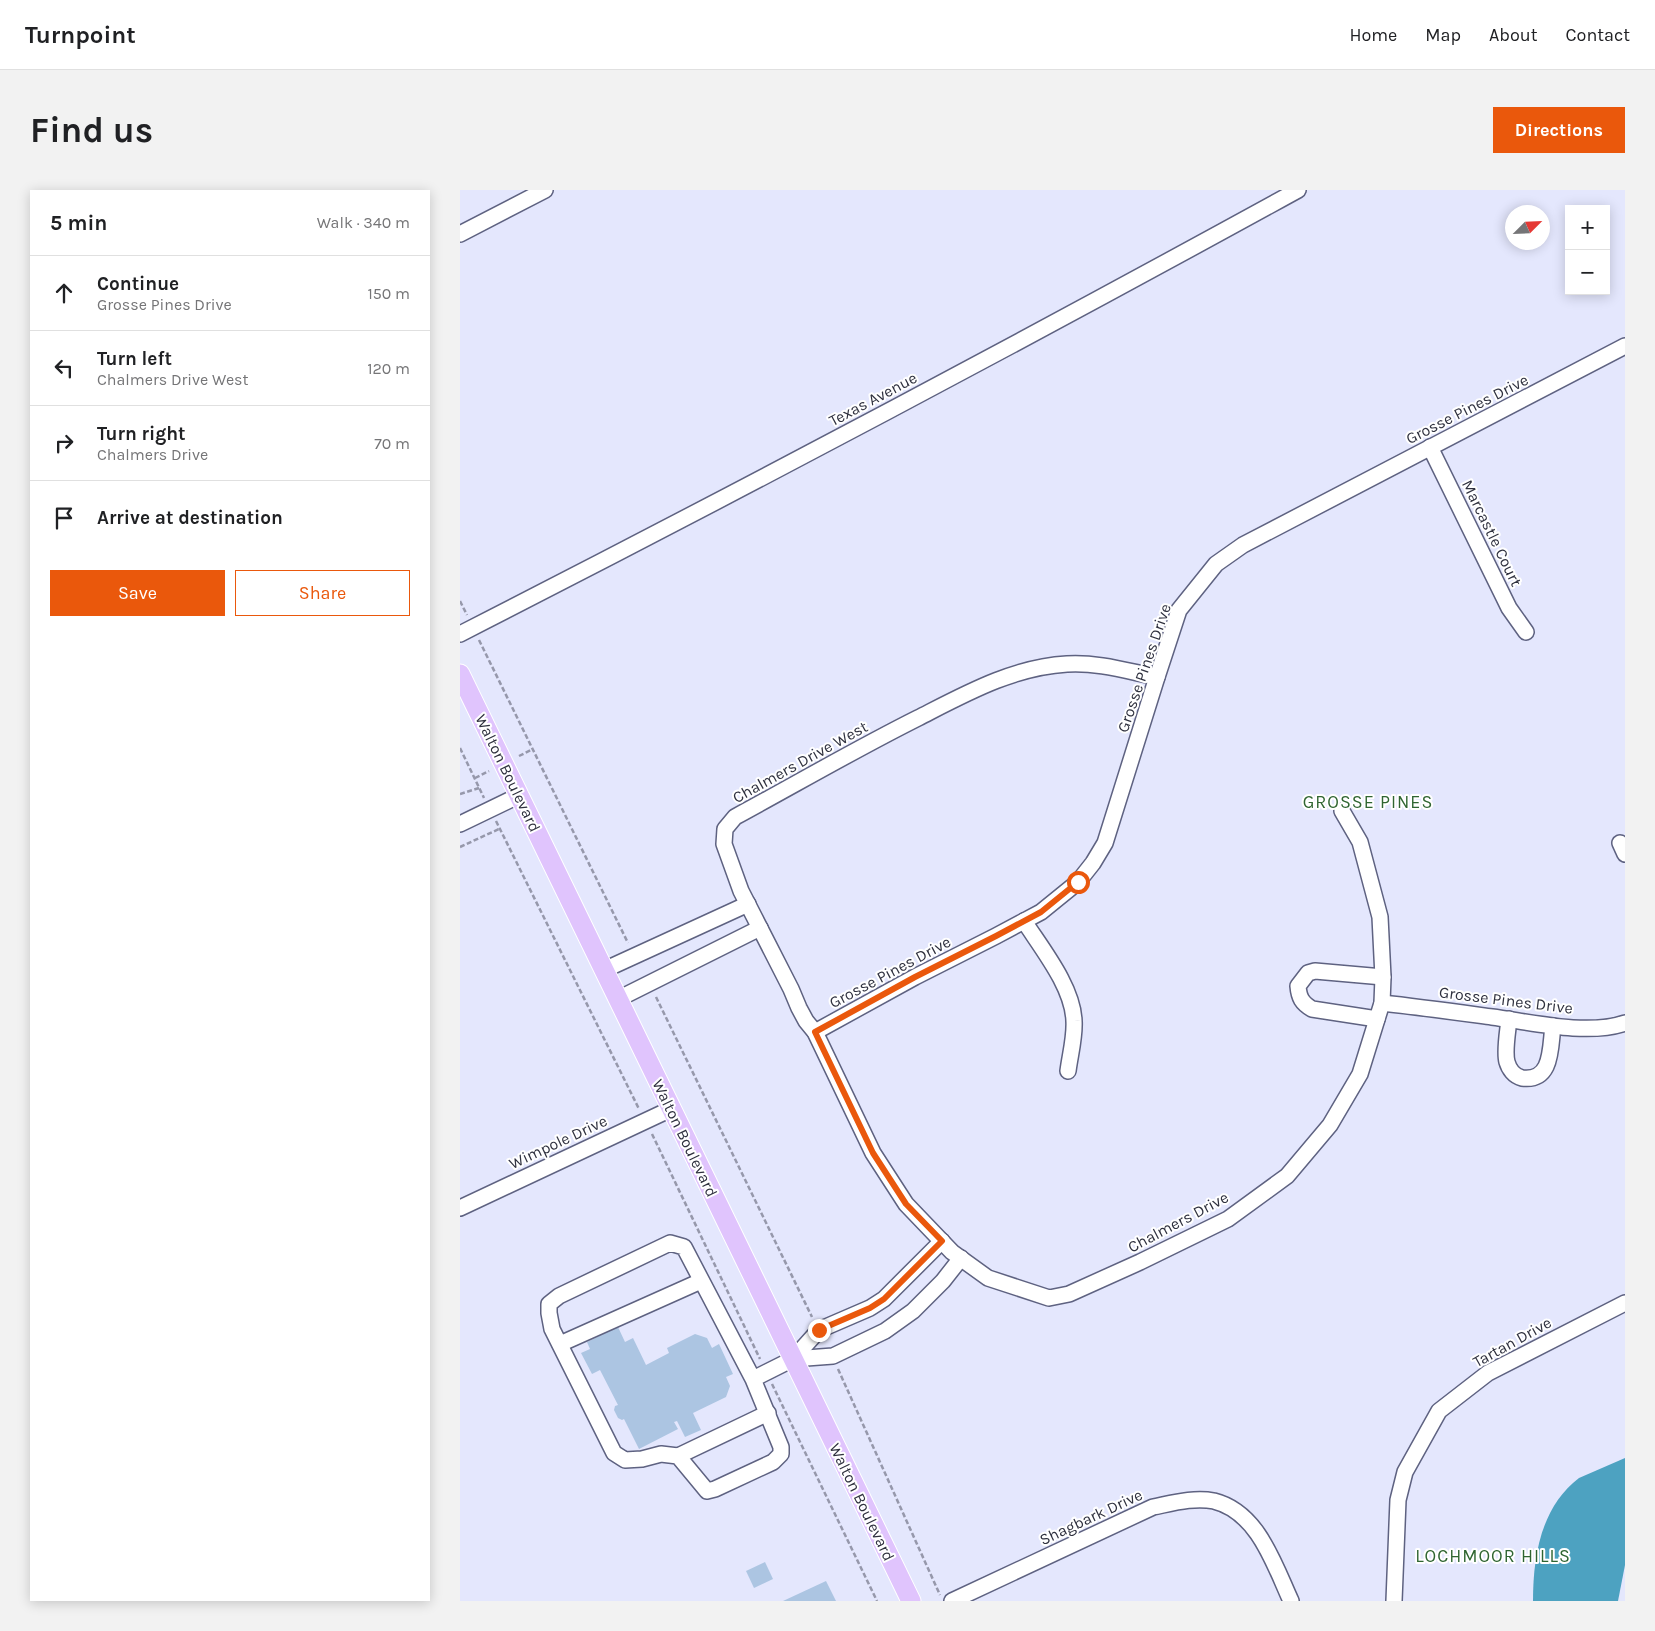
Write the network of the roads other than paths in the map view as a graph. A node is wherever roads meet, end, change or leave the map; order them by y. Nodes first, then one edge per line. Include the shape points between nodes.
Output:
1 (545, 190) edge
2 (1298, 190) edge
3 (460, 234) edge
4 (1625, 346) edge
5 (1430, 448) junction
6 (466, 630) edge
7 (1526, 632) dead end
8 (460, 674) edge
9 (1156, 677) junction
10 (520, 795) junction
11 (1342, 811) dead end
12 (460, 824) edge
13 (748, 904) junction
14 (1024, 921) junction
15 (760, 928) junction
16 (604, 970) junction
17 (1383, 977) junction
18 (618, 999) junction
19 (1382, 1003) junction
20 (1377, 1019) junction
21 (1509, 1019) junction
22 (1625, 1023) edge
23 (1553, 1026) junction
24 (815, 1032) junction
25 (1068, 1071) dead end
26 (671, 1109) junction
27 (460, 1208) edge
28 (952, 1250) junction
29 (701, 1281) junction
30 (1625, 1304) edge
31 (560, 1344) junction
32 (793, 1359) junction
33 (753, 1379) junction
34 (768, 1413) junction
35 (678, 1456) junction
36 (911, 1601) edge
37 (952, 1601) edge
38 (1290, 1601) edge
39 (1394, 1601) edge

1 - 3 street
2 - 6 street, Texas Avenue via 1102,298
4 - 5 street, Grosse Pines Drive
5 - 7 street, Marcastle Court via 1509,608
5 - 9 street, Grosse Pines Drive via 1243,545 1216,564 1179,610
8 - 10 main road, Walton Boulevard
9 - 13 street, Chalmers Drive West via 1101,666 1067,664 1023,671 976,688 735,817 724,829 724,844
9 - 14 street, Grosse Pines Drive via 1105,843 1078,882 1041,912
10 - 12 street
10 - 16 main road, Walton Boulevard
11 - 17 street, Chalmers Drive via 1360,842 1380,917
13 - 15 street, Chalmers Drive West
13 - 16 street
14 - 24 street, Grosse Pines Drive
14 - 25 street via 1071,1001 1074,1021
15 - 18 street
15 - 24 street, Chalmers Drive West via 799,1008
16 - 18 main road, Walton Boulevard
17 - 19 street, Chalmers Drive
17 - 20 street via 1314,971 1308,973 1298,986 1303,1003 1312,1009
18 - 26 main road, Walton Boulevard
19 - 20 street, Chalmers Drive
19 - 21 street, Grosse Pines Drive
20 - 28 street, Chalmers Drive via 1360,1074 1330,1125 1286,1176 1228,1218 1069,1294 1049,1298 988,1278
21 - 23 street, Grosse Pines Drive
21 - 23 street via 1506,1059 1510,1071 1520,1078 1532,1078 1543,1073 1548,1063
22 - 23 street, Grosse Pines Drive via 1595,1028
24 - 28 street, Chalmers Drive West via 873,1153 906,1204
26 - 27 street, Wimpole Drive
26 - 32 main road, Walton Boulevard
28 - 32 street via 870,1308 819,1330
28 - 32 street via 943,1281 913,1312 885,1331 833,1356
29 - 31 street
29 - 31 street via 684,1247 670,1243 559,1296 549,1304 552,1329
29 - 33 street
30 - 39 street, Tartan Drive via 1488,1373 1439,1411 1405,1472 1398,1500
31 - 35 street via 614,1453 625,1460 661,1454
32 - 33 street
32 - 36 main road, Walton Boulevard
33 - 34 street
34 - 35 street
34 - 35 street via 781,1454 764,1466 706,1491
37 - 38 street, Shagbark Drive via 1153,1507 1187,1500 1213,1501 1247,1520 1259,1536

